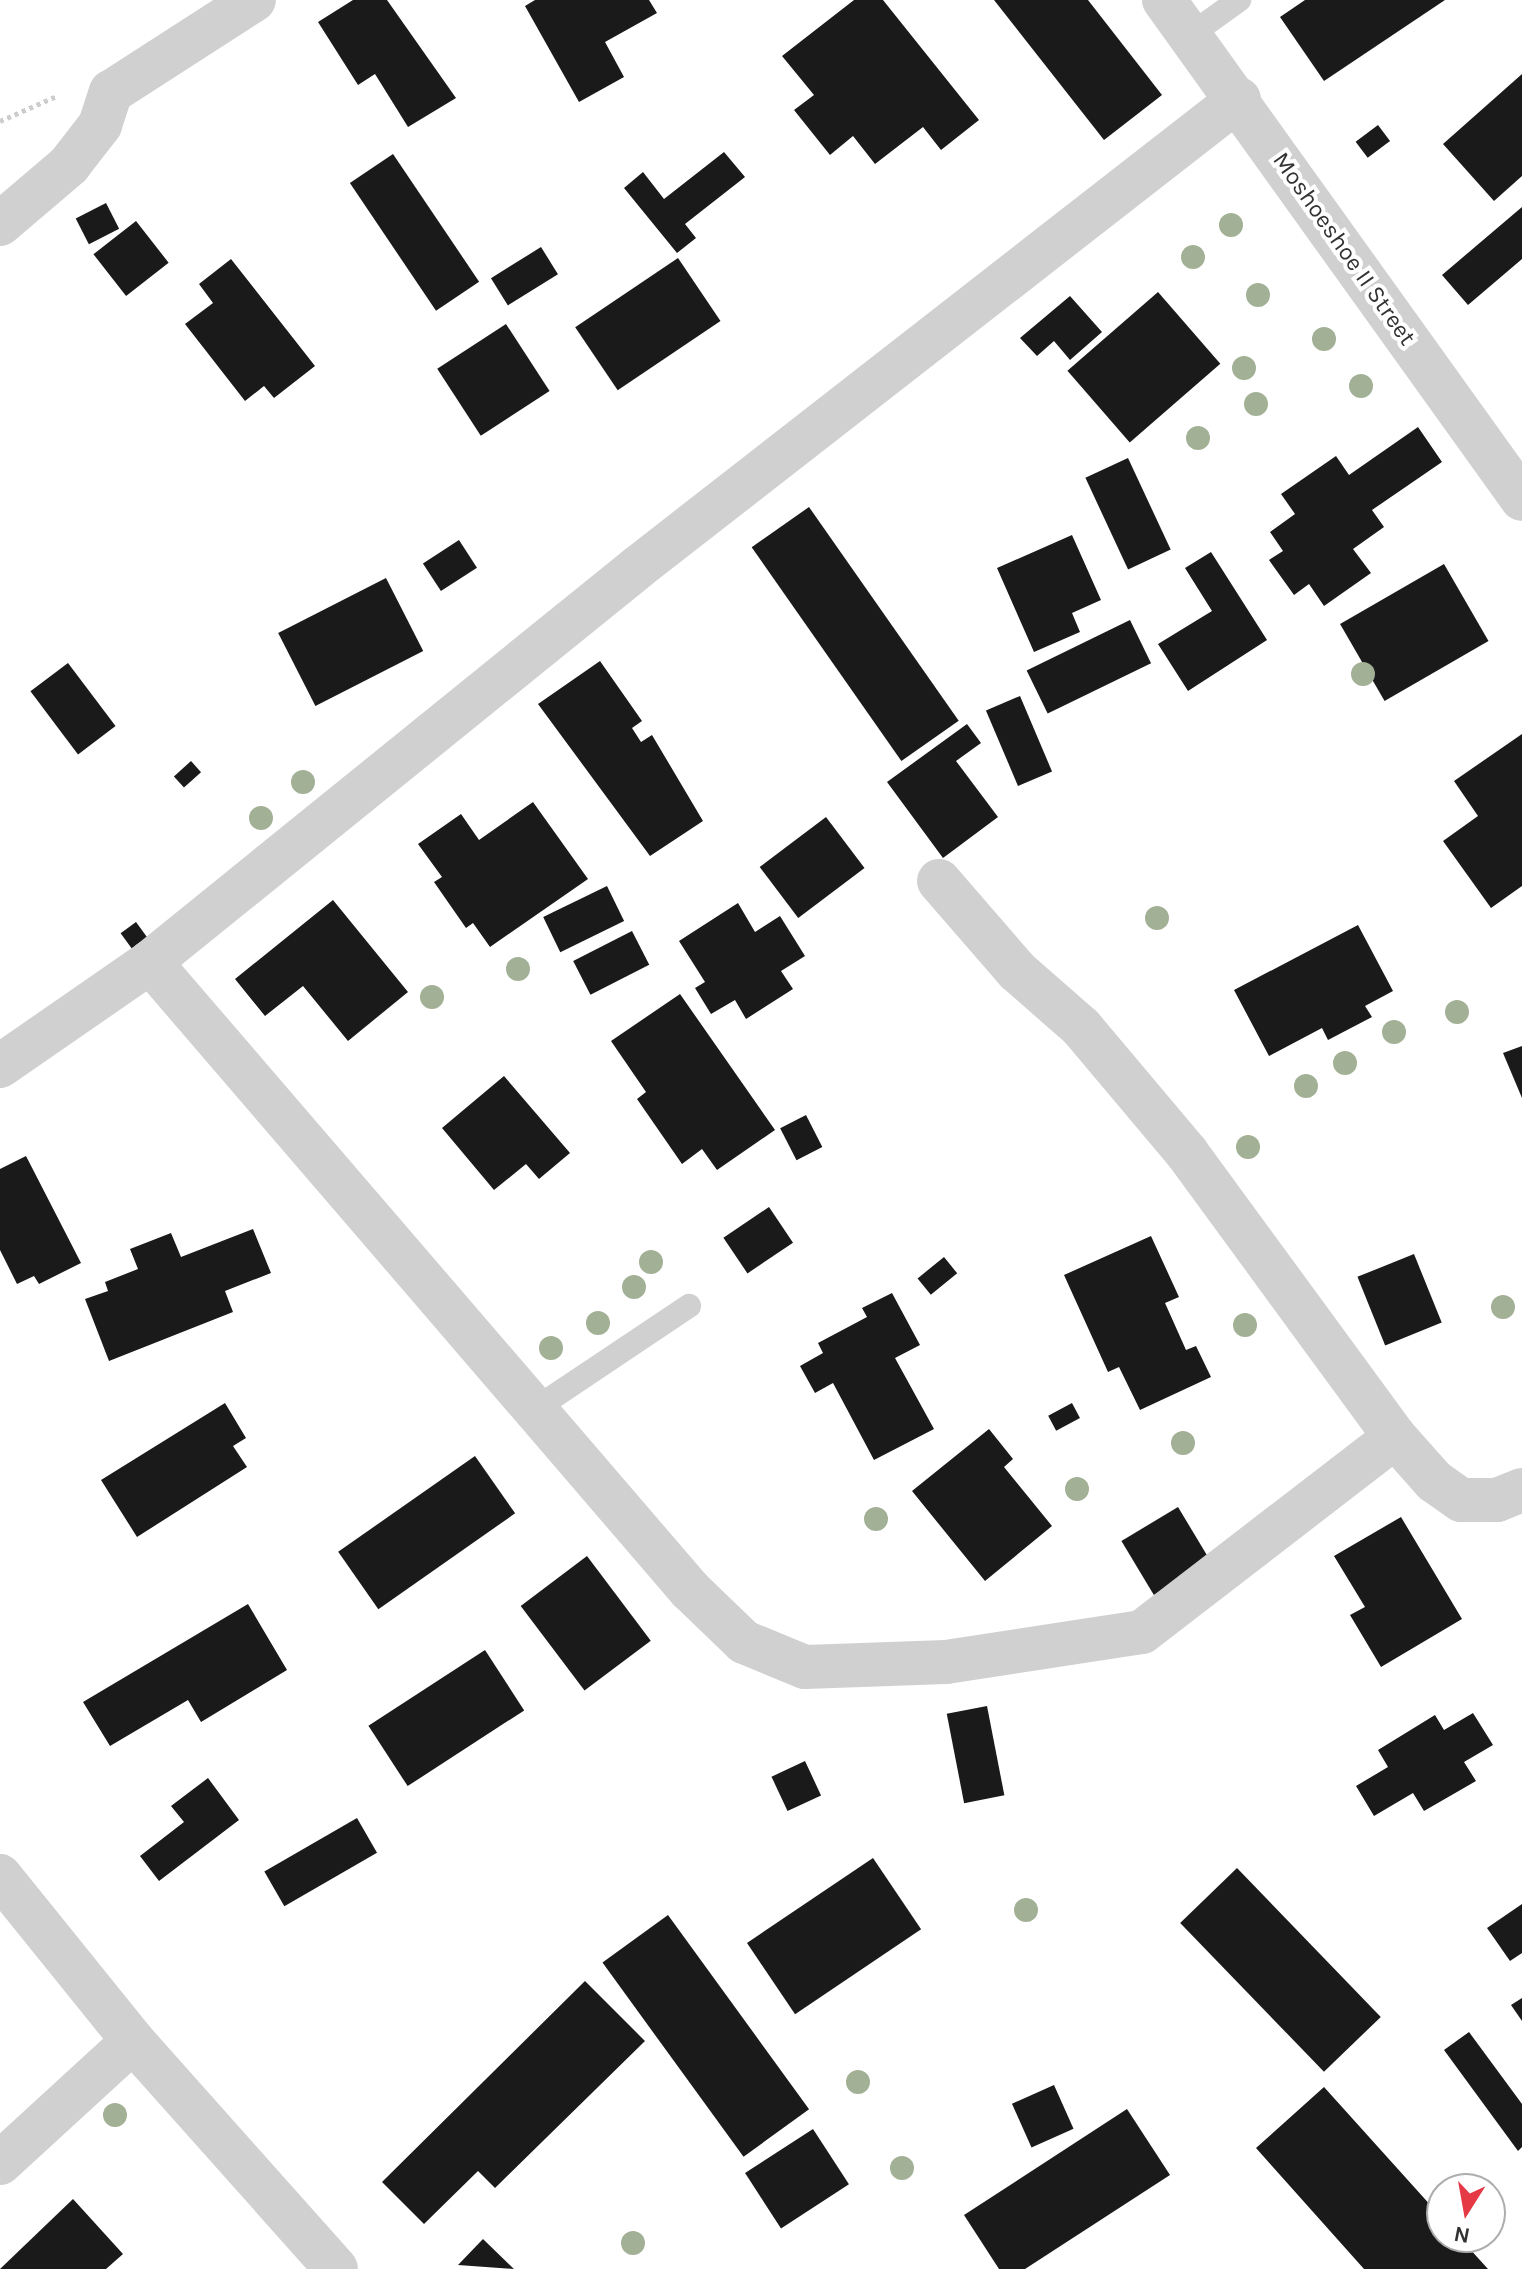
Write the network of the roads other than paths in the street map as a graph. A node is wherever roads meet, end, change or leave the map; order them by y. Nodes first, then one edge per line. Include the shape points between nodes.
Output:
1 (254, 0) edge
2 (1164, 0) edge
3 (1239, 0) edge
4 (1193, 33) junction
5 (1239, 99) junction
6 (0, 224) edge
7 (1516, 480) edge
8 (939, 881) dead end
9 (150, 962) junction
10 (0, 1066) edge
11 (689, 1306) dead end
12 (532, 1411) junction
13 (1395, 1437) junction
14 (1522, 1490) edge
15 (0, 1876) edge
16 (133, 2041) junction
17 (0, 2163) edge
18 (336, 2269) edge

1 - 6 street via 111,92 100,125 69,165
2 - 4 street, Moshoeshoe II Street
3 - 4 lane
4 - 5 street, Moshoeshoe II Street
5 - 7 street, Moshoeshoe II Street
5 - 9 street via 637,568
8 - 13 street via 1017,971 1081,1027 1187,1153
9 - 10 street
9 - 12 street
11 - 12 lane
12 - 13 street via 690,1590 744,1642 805,1667 946,1662 1142,1632
13 - 14 street via 1434,1481 1461,1500 1497,1500
15 - 16 street
16 - 17 street
16 - 18 street

